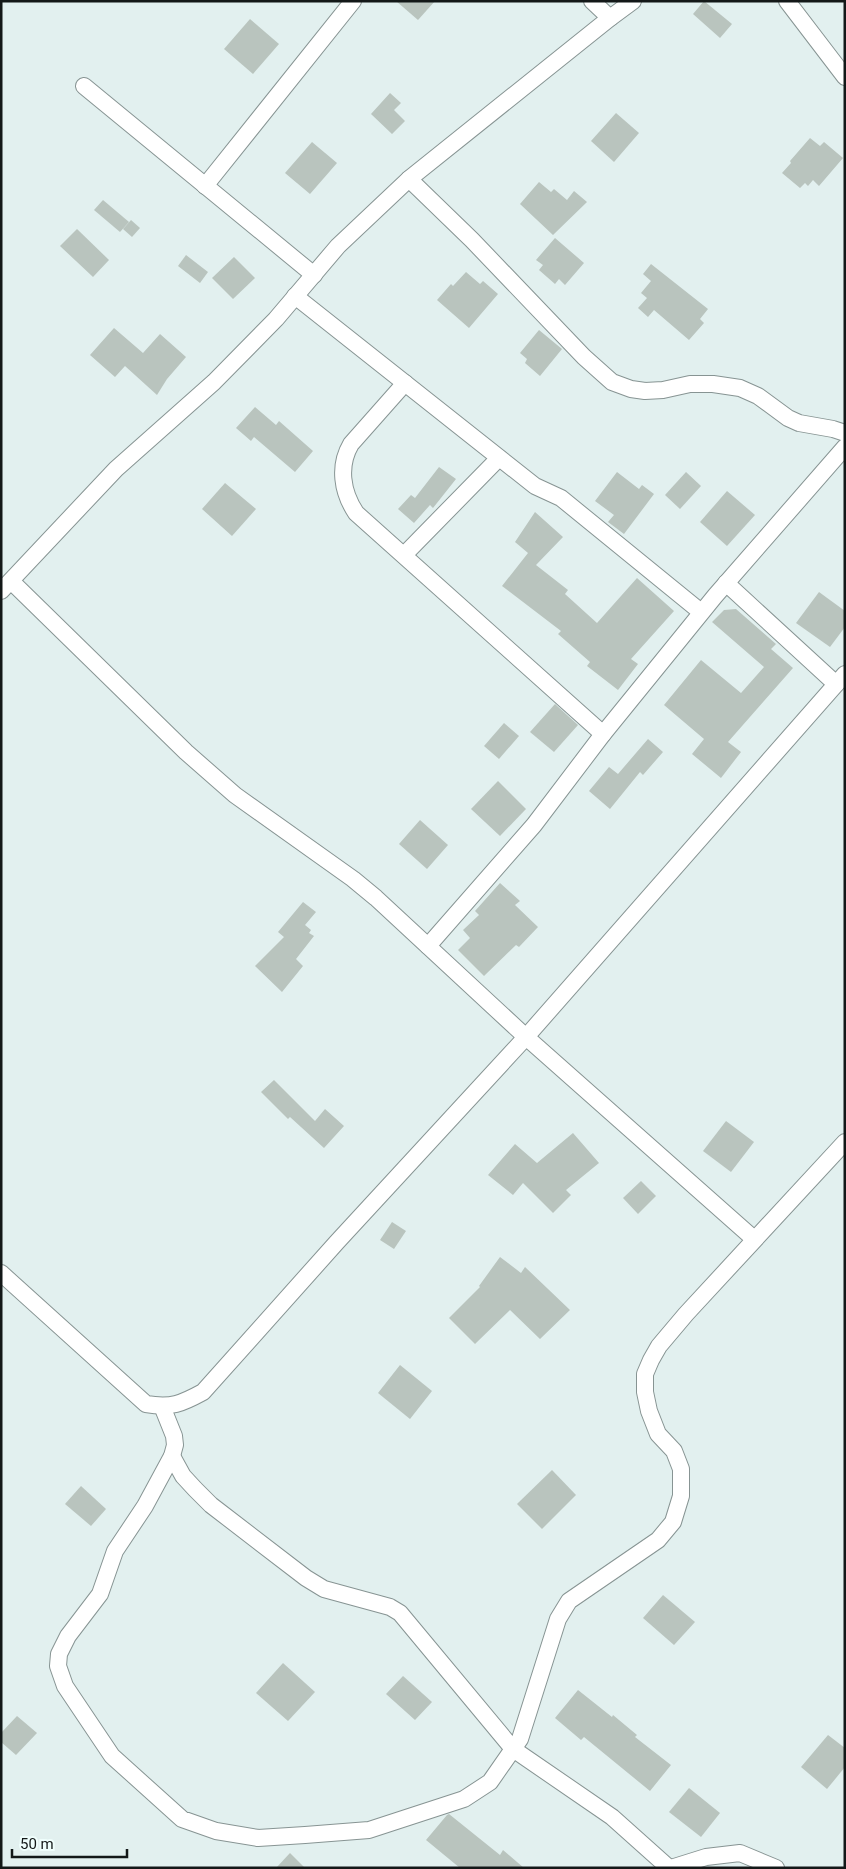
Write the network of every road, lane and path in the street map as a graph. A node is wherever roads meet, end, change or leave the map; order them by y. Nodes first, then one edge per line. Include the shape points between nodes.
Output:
1 (353, 1) edge
2 (592, 1) edge
3 (634, 1) edge
4 (787, 1) edge
5 (610, 18) junction
6 (845, 77) edge
7 (84, 86) dead end
8 (409, 179) junction
9 (205, 186) junction
10 (314, 275) junction
11 (295, 296) junction
12 (405, 383) junction
13 (845, 433) edge
14 (845, 447) edge
15 (499, 458) junction
16 (404, 555) junction
17 (726, 583) junction
18 (6, 586) edge
19 (701, 612) junction
20 (840, 679) edge
21 (603, 734) junction
22 (428, 946) junction
23 (526, 1037) junction
24 (845, 1142) edge
25 (754, 1239) junction
26 (1, 1272) edge
27 (162, 1406) junction
28 (172, 1456) junction
29 (513, 1749) junction
30 (670, 1868) edge
31 (776, 1868) edge

1 - 9 street
2 - 5 street
3 - 5 street
4 - 6 street
5 - 8 street
7 - 9 street
8 - 10 street via 338,246
8 - 13 street via 612,382 645,391 690,384 740,388 758,396 788,418
9 - 10 street
10 - 11 street
11 - 12 street
11 - 18 street via 214,382 116,469
12 - 15 street
12 - 16 street via 351,444 345,454 343,469 348,502 356,514
14 - 17 street
15 - 16 street
15 - 19 street via 534,486 561,498
16 - 21 street
17 - 19 street
17 - 20 street
18 - 22 street via 235,795 353,879
19 - 21 street
20 - 23 street
21 - 22 street via 534,825
22 - 23 street
23 - 25 street
23 - 27 street via 203,1392 180,1404
24 - 25 street
25 - 29 street via 659,1346 645,1374 645,1392 653,1425 674,1451 681,1470 681,1496 673,1522 658,1540 564,1606 520,1739
26 - 27 street via 146,1404
27 - 28 street via 174,1436
28 - 29 street via 183,1476 211,1505 306,1578 324,1589 390,1607 400,1613
28 - 29 street via 145,1506 115,1551 100,1594 68,1636 59,1654 58,1666 65,1686 112,1756 154,1796 182,1819 216,1831 258,1838 369,1830 464,1799 490,1782
29 - 30 street via 612,1817
30 - 31 street via 706,1857 740,1853

